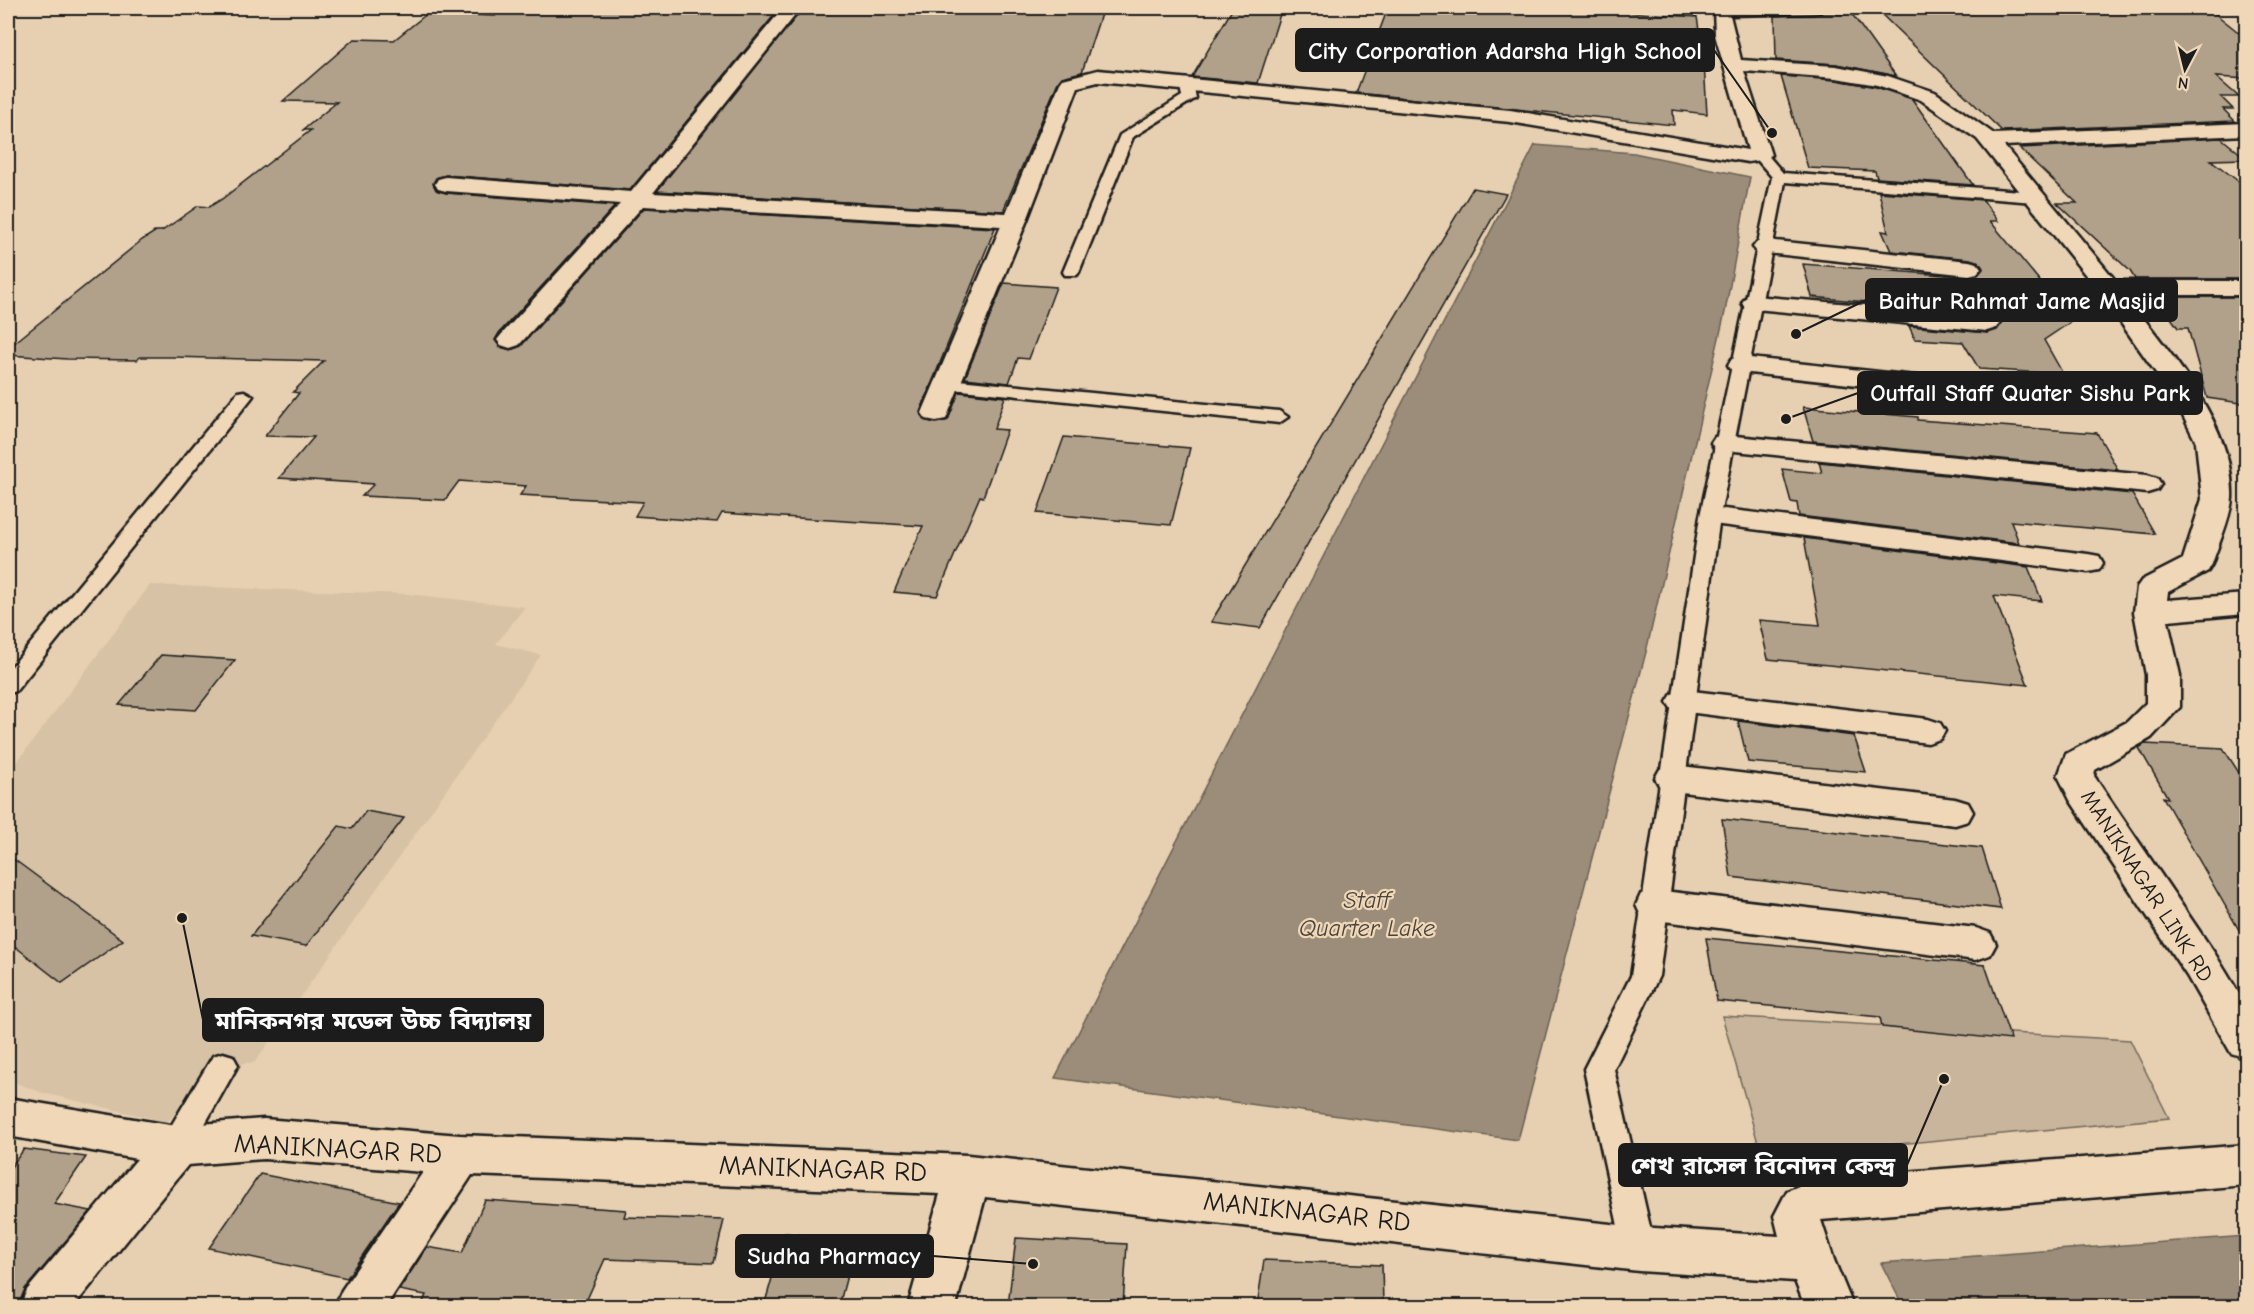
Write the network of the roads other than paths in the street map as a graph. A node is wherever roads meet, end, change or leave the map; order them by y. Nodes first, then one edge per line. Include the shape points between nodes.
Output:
1 (792, 8) edge
2 (1814, 8) edge
3 (1722, 9) edge
4 (1734, 65) junction
5 (1186, 83) junction
6 (2247, 129) edge
7 (1988, 140) junction
8 (1760, 155) junction
9 (1779, 177) junction
10 (446, 184) dead end
11 (2034, 197) junction
12 (637, 199) junction
13 (1016, 220) junction
14 (1765, 247) junction
15 (1969, 268) dead end
16 (1071, 272) dead end
17 (2109, 288) junction
18 (2247, 288) edge
19 (1754, 303) junction
20 (1987, 323) dead end
21 (510, 340) dead end
22 (1741, 365) junction
23 (948, 384) junction
24 (244, 396) dead end
25 (2036, 397) dead end
26 (936, 413) dead end
27 (1279, 417) dead end
28 (1725, 443) junction
29 (2147, 484) dead end
30 (1724, 518) dead end
31 (2088, 563) dead end
32 (2247, 604) edge
33 (2150, 612) junction
34 (8, 686) edge
35 (1684, 702) junction
36 (1928, 731) dead end
37 (1673, 778) junction
38 (1955, 812) dead end
39 (1655, 905) junction
40 (1976, 944) dead end
41 (2247, 1041) edge
42 (223, 1065) dead end
43 (8, 1117) edge
44 (176, 1146) junction
45 (460, 1155) junction
46 (2247, 1165) edge
47 (968, 1175) junction
48 (1639, 1249) junction
49 (1810, 1260) junction
50 (44, 1306) edge
51 (359, 1306) edge
52 (932, 1306) edge
53 (1829, 1306) edge

1 - 12 street
2 - 3 street
3 - 4 street via 1724,35
4 - 7 street, MANIKNAGAR LINK RD via 1858,75 1903,87 1949,109
4 - 8 street
5 - 8 street via 1510,116
5 - 13 street via 1098,76 1070,83
5 - 16 lane via 1189,98 1127,135
6 - 7 street
7 - 11 street, MANIKNAGAR LINK RD
8 - 9 lane
9 - 11 lane
9 - 14 lane
10 - 12 street
11 - 17 street, MANIKNAGAR LINK RD
12 - 13 street
12 - 21 street
13 - 23 street
14 - 15 street
14 - 19 lane
17 - 18 street
17 - 33 street, MANIKNAGAR LINK RD via 2188,400 2210,442 2217,499 2197,564 2153,587
19 - 20 street
19 - 22 lane
22 - 25 street
22 - 28 lane
23 - 26 street
23 - 27 lane
24 - 34 lane
28 - 29 street
28 - 35 lane via 1710,516
30 - 31 street
32 - 33 street
33 - 41 street, MANIKNAGAR LINK RD via 2163,675 2163,706 2139,730 2079,763 2076,776
35 - 36 street
35 - 37 lane
37 - 38 street
37 - 39 lane
39 - 40 street
39 - 48 lane via 1645,976 1599,1069
42 - 44 lane
43 - 44 street, MANIKNAGAR RD
44 - 45 street, MANIKNAGAR RD via 264,1139
44 - 50 street
45 - 47 street, MANIKNAGAR RD
45 - 51 street
46 - 49 street via 1815,1200 1803,1206 1797,1216
47 - 48 street, MANIKNAGAR RD
47 - 52 street
48 - 49 street, MANIKNAGAR RD
49 - 53 street

